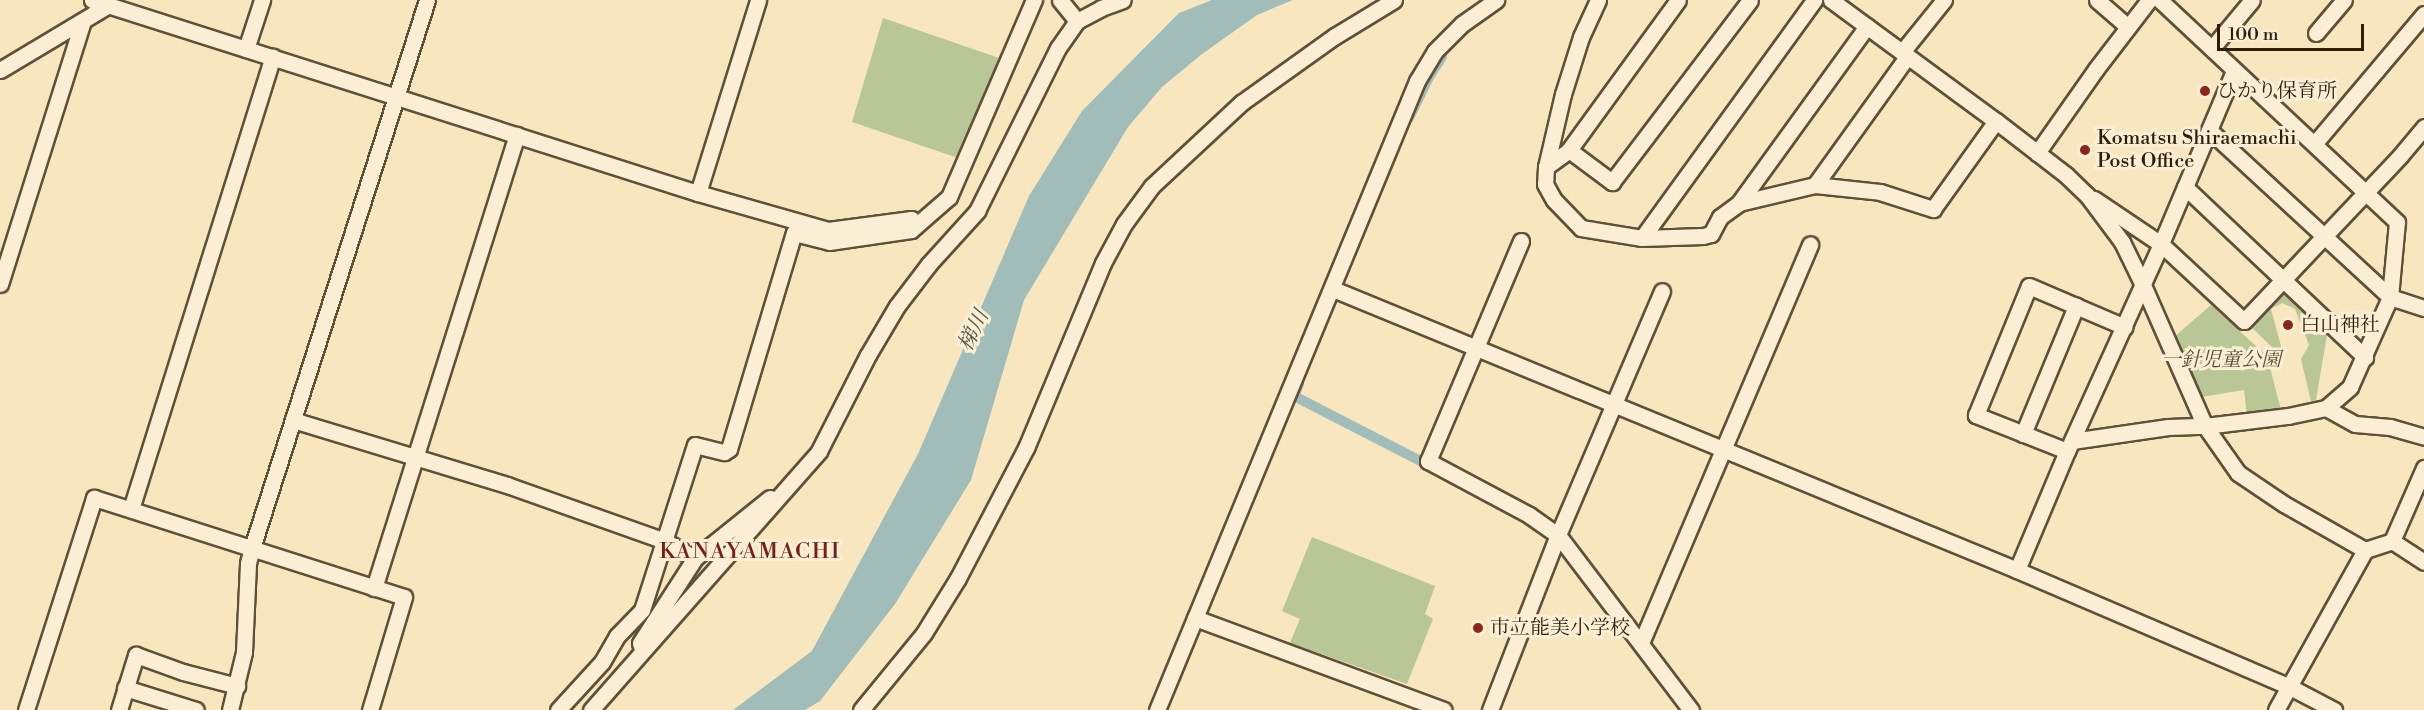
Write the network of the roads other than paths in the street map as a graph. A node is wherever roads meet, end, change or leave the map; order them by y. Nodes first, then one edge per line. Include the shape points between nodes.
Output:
1 (262, 0) edge
2 (427, 0) edge
3 (758, 0) edge
4 (1034, 0) edge
5 (1060, 0) edge
6 (1123, 0) edge
7 (1394, 0) edge
8 (1496, 0) edge
9 (1598, 0) edge
10 (1677, 0) edge
11 (1750, 0) edge
12 (1814, 0) edge
13 (1831, 0) edge
14 (1944, 0) edge
15 (2097, 0) edge
16 (2149, 0) edge
17 (2160, 0) edge
18 (2253, 0) edge
19 (2344, 0) edge
20 (98, 2) edge
21 (2424, 14) edge
22 (83, 21) junction
23 (1077, 21) junction
24 (1867, 27) junction
25 (2128, 27) junction
26 (2316, 33) dead end
27 (2212, 48) junction
28 (246, 49) junction
29 (1904, 55) junction
30 (273, 57) junction
31 (0, 70) edge
32 (2234, 71) junction
33 (396, 95) junction
34 (1996, 121) junction
35 (2424, 127) edge
36 (2209, 130) junction
37 (517, 135) junction
38 (2315, 143) junction
39 (1569, 150) junction
40 (2037, 153) junction
41 (1546, 166) junction
42 (1815, 185) junction
43 (2185, 187) junction
44 (2366, 192) junction
45 (698, 193) junction
46 (2087, 195) junction
47 (1739, 203) junction
48 (916, 225) junction
49 (2325, 236) junction
50 (1642, 238) junction
51 (1521, 241) dead end
52 (1810, 244) dead end
53 (2162, 244) junction
54 (2283, 279) junction
55 (0, 284) edge
56 (2144, 285) junction
57 (1334, 289) junction
58 (1662, 291) dead end
59 (2390, 297) junction
60 (2076, 306) junction
61 (2424, 308) edge
62 (2125, 327) junction
63 (1476, 347) junction
64 (2365, 357) junction
65 (1612, 404) junction
66 (2326, 408) junction
67 (293, 420) junction
68 (2205, 426) junction
69 (2023, 434) junction
70 (2424, 437) edge
71 (2069, 446) junction
72 (1724, 450) junction
73 (414, 458) junction
74 (2424, 468) edge
75 (781, 496) junction
76 (130, 509) junction
77 (1558, 535) junction
78 (665, 541) junction
79 (2392, 541) junction
80 (252, 548) junction
81 (2365, 550) junction
82 (695, 558) junction
83 (2424, 562) edge
84 (2017, 570) junction
85 (374, 588) junction
86 (1195, 618) junction
87 (1641, 643) junction
88 (643, 652) junction
89 (237, 686) junction
90 (2290, 687) junction
91 (125, 688) junction
92 (26, 710) edge
93 (119, 710) edge
94 (196, 710) edge
95 (230, 710) edge
96 (370, 710) edge
97 (558, 710) edge
98 (591, 710) edge
99 (861, 710) edge
100 (1157, 710) edge
101 (1444, 710) edge
102 (1490, 710) edge
103 (1691, 710) edge
104 (2276, 710) edge
105 (2334, 710) edge

1 - 28 street
2 - 33 street
3 - 45 street
4 - 48 street via 960,177 949,197
5 - 23 street
6 - 23 street
7 - 99 street via 1335,36 1241,103 1152,186 1124,224 1103,263 1026,448 958,578 924,633
8 - 57 street via 1462,24 1435,51 1417,81
9 - 41 street via 1581,37 1563,94
10 - 39 street
11 - 39 street via 1612,182
12 - 50 street
13 - 24 street
14 - 29 street
15 - 25 street
16 - 25 street
17 - 27 street
18 - 27 street
19 - 26 street
20 - 22 street
20 - 28 street
21 - 38 street
22 - 31 street
22 - 55 street
23 - 75 street via 1040,82 977,211 897,306 819,452
24 - 29 street
24 - 47 street
25 - 40 street
27 - 32 street
28 - 30 street
29 - 34 street
29 - 42 street
30 - 33 street
30 - 76 street
32 - 36 street
32 - 38 street
33 - 37 street
33 - 67 street
34 - 40 street
34 - 42 street via 1933,209 1880,192
35 - 44 street
36 - 43 street
36 - 49 street
37 - 45 street
37 - 73 street
38 - 44 street
39 - 41 street
40 - 46 street
41 - 50 street via 1545,184 1554,200 1581,228
42 - 47 street
43 - 53 street
43 - 54 street
44 - 49 street
44 - 59 street via 2397,222
45 - 48 street via 828,230 910,219
46 - 53 street
46 - 56 street via 2122,242
47 - 50 street via 1720,217 1711,234
48 - 78 street via 911,230 828,242 794,232 729,449 724,452 695,445
49 - 54 street
49 - 59 street
51 - 63 street
52 - 72 street
53 - 54 street via 2244,321
53 - 56 street
54 - 64 street
56 - 62 street
56 - 68 street
57 - 63 street
57 - 86 street
58 - 65 street
59 - 61 street
59 - 64 street
60 - 62 street
60 - 69 street
60 - 69 street via 2029,286 1976,415
62 - 71 street
63 - 65 street
63 - 77 street via 1428,461 1529,515
64 - 66 street via 2350,387
65 - 72 street
65 - 77 street
66 - 68 street
66 - 70 street via 2355,424 2390,427
67 - 73 street
67 - 80 street
68 - 71 street via 2168,427
68 - 81 street via 2248,482
69 - 71 street
71 - 84 street
72 - 84 street
72 - 87 street
73 - 78 street via 507,485
73 - 85 street
74 - 79 street
75 - 82 street via 771,497
75 - 88 street
76 - 80 street
76 - 92 street via 94,498
77 - 87 street
77 - 102 street
78 - 82 street
78 - 97 street via 642,610
79 - 81 street
79 - 83 street
80 - 85 street
80 - 89 street via 244,652
81 - 90 street
82 - 88 street via 640,643
84 - 90 street
85 - 96 street via 404,597
86 - 100 street
86 - 101 street
87 - 103 street
88 - 98 street
89 - 91 street via 136,655
89 - 95 street
90 - 104 street
90 - 105 street
91 - 93 street
91 - 94 street

